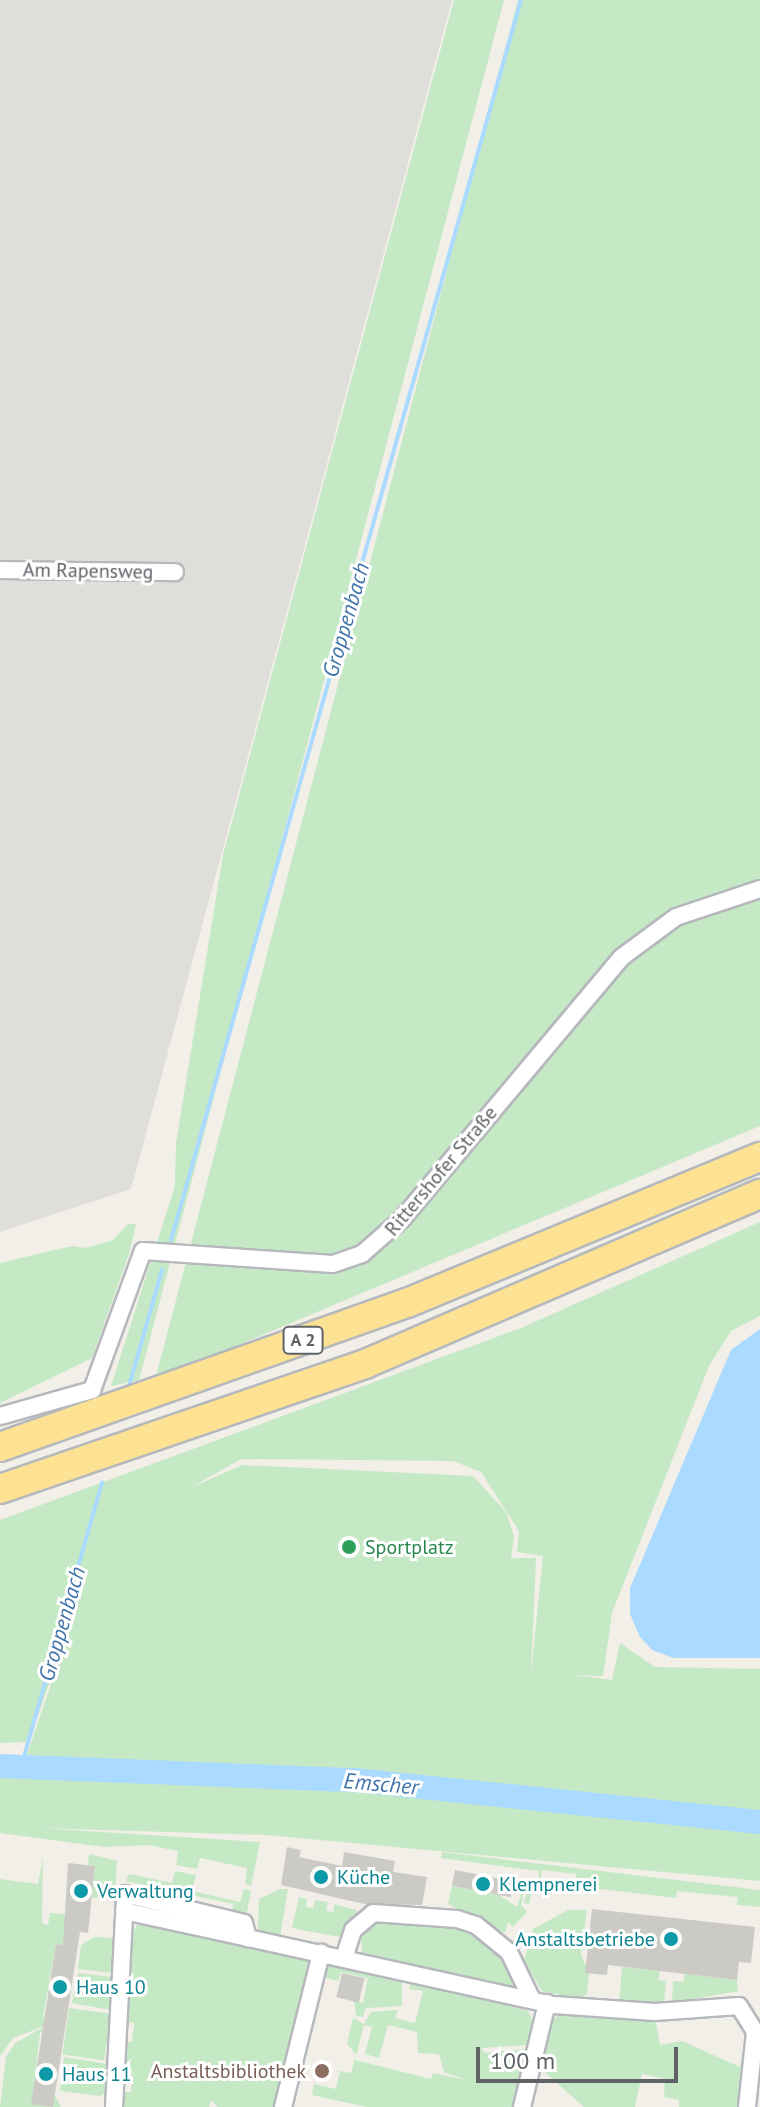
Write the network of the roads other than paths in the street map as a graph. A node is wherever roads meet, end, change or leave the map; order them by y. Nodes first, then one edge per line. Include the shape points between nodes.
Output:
1 (0, 570) edge
2 (175, 572) dead end
3 (760, 889) edge
4 (760, 1157) edge
5 (760, 1194) edge
6 (0, 1416) edge
7 (0, 1447) edge
8 (0, 1489) edge
9 (321, 1953) junction
10 (344, 1958) junction
11 (539, 2002) junction
12 (114, 2107) edge
13 (283, 2107) edge
14 (522, 2107) edge
15 (747, 2107) edge

1 - 2 street, Am Rapensweg
3 - 6 street, Rittershofer Straße via 676,917 622,957 373,1246 333,1264 143,1251 92,1390
4 - 7 highway, A 2 via 407,1303
5 - 8 highway, A 2 via 365,1364
9 - 10 street
9 - 12 street via 124,1911
9 - 13 street
10 - 11 street
10 - 11 street via 353,1930 373,1913 457,1919 476,1925 509,1952
11 - 14 street
11 - 15 street via 655,2012 739,2006 755,2032

